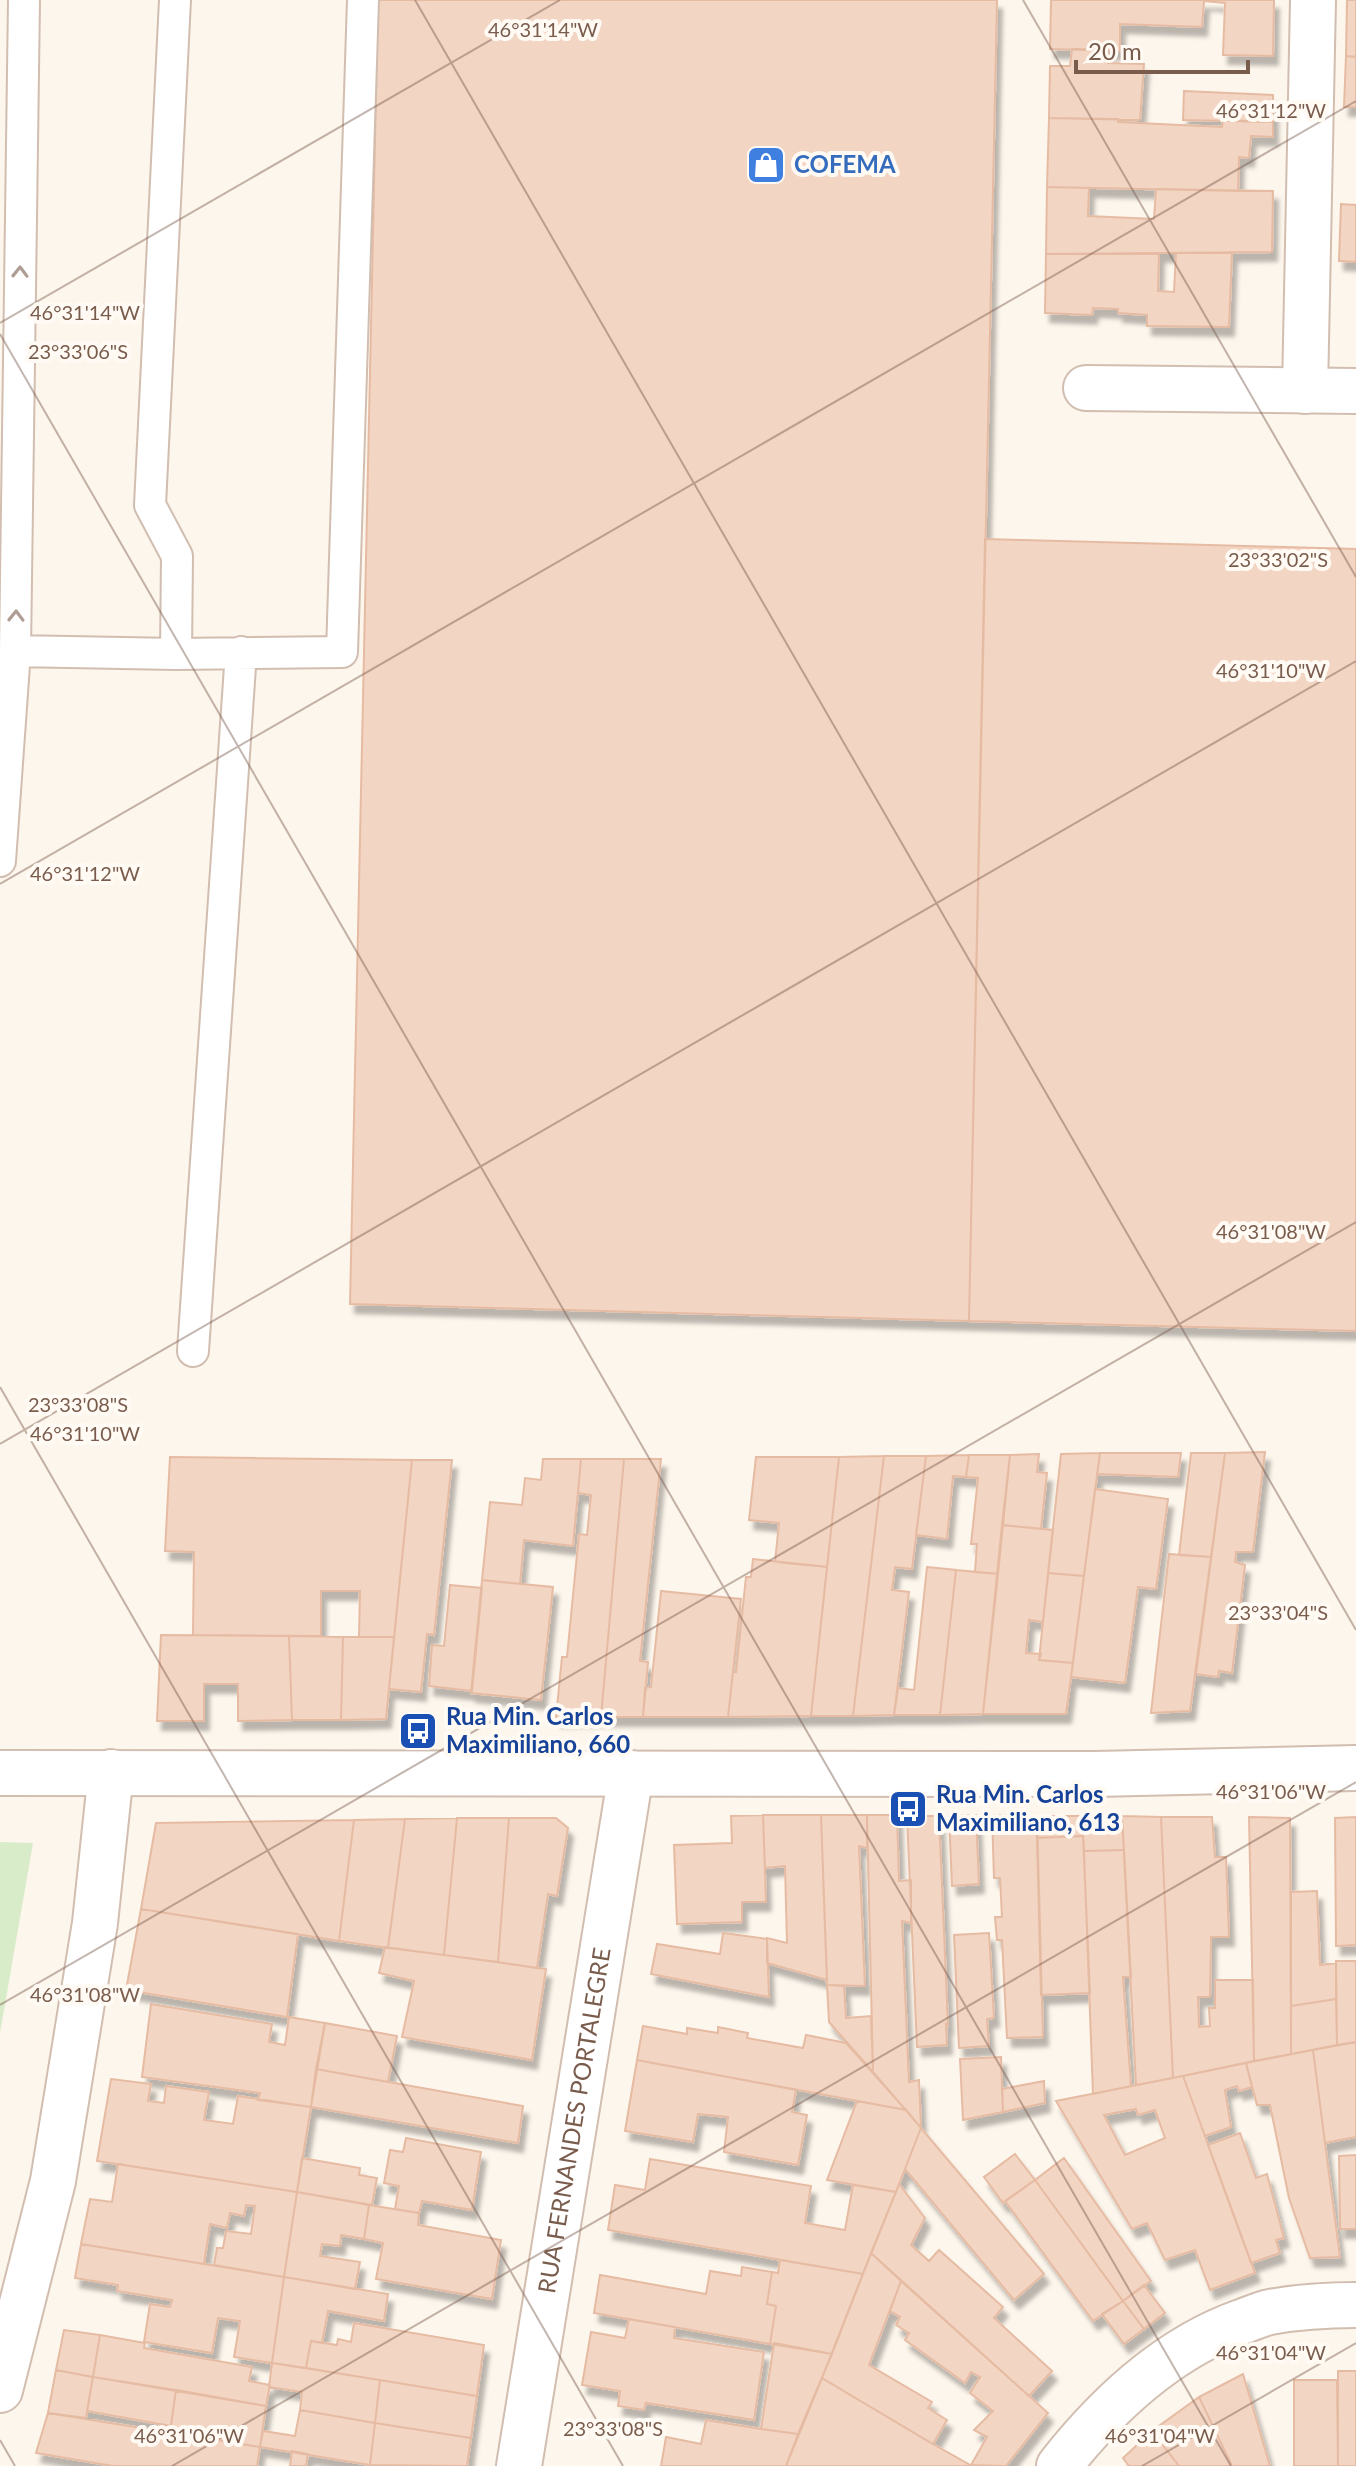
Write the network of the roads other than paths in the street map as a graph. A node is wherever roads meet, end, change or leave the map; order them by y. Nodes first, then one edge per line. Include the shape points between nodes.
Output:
1 (24, 0) edge
2 (175, 0) edge
3 (363, 0) edge
4 (1313, 0) edge
5 (1086, 388) dead end
6 (1305, 391) junction
7 (1356, 391) edge
8 (15, 651) junction
9 (241, 652) junction
10 (176, 654) junction
11 (0, 861) edge
12 (193, 1351) dead end
13 (1356, 1768) edge
14 (111, 1772) junction
15 (0, 1773) edge
16 (631, 1773) junction
17 (1356, 2305) edge
18 (0, 2390) edge
19 (519, 2466) edge
20 (1059, 2466) edge

8 -> 1 lane
2 - 10 lane via 150,505 177,556
3 - 9 lane via 342,652
4 - 6 street
5 - 6 street
6 - 7 street
8 - 10 lane
8 - 11 lane
9 - 10 lane
9 - 12 lane
13 - 16 street via 1095,1774
14 - 15 street
14 - 16 street
14 - 18 street via 95,1923 53,2181
16 - 19 street, RUA FERNANDES PORTALEGRE
17 - 20 street via 1269,2312 1213,2332 1126,2393

